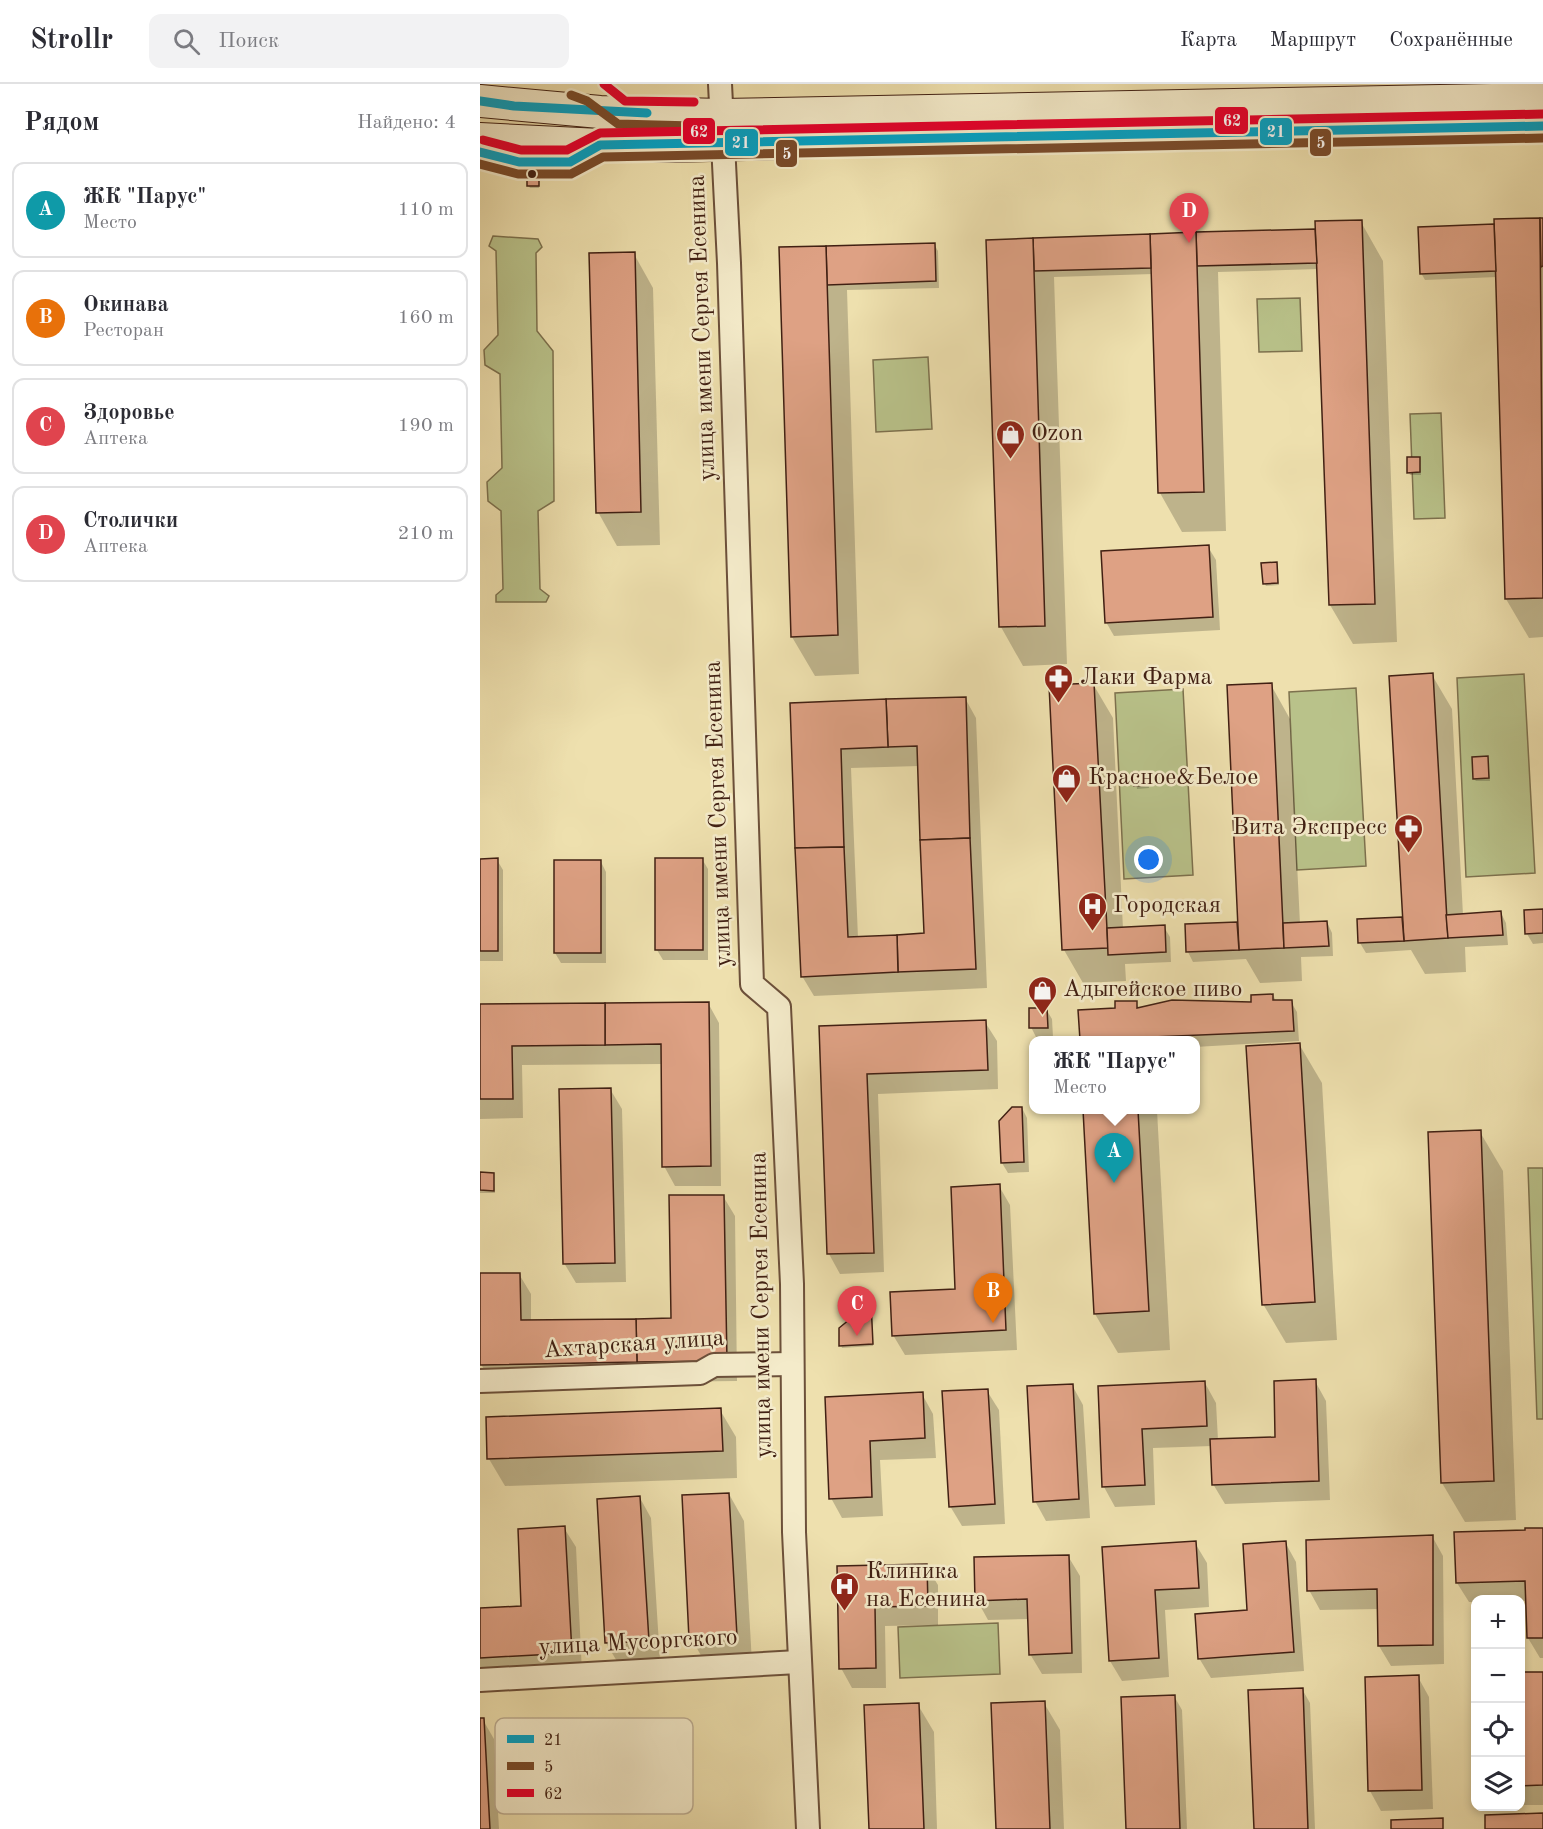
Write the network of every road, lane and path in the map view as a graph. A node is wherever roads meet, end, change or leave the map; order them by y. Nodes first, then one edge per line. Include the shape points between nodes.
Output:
1 (720, 84) edge
2 (1543, 99) edge
3 (480, 101) edge
4 (1543, 126) edge
5 (723, 130) junction
6 (480, 139) edge
7 (791, 1365) junction
8 (480, 1381) edge
9 (798, 1662) junction
10 (480, 1680) edge
11 (808, 1829) edge

1 - 5 street, улица имени Сергея Есенина
2 - 5 main road
3 - 5 main road via 600,112
4 - 5 main road via 1217,131
5 - 6 main road via 600,145
5 - 7 street, улица имени Сергея Есенина via 752,984 779,1007 792,1284
7 - 8 street, Ахтарская улица via 714,1365 699,1373
7 - 9 street, улица имени Сергея Есенина
9 - 10 street, улица Мусоргского
9 - 11 street, улица имени Сергея Есенина

